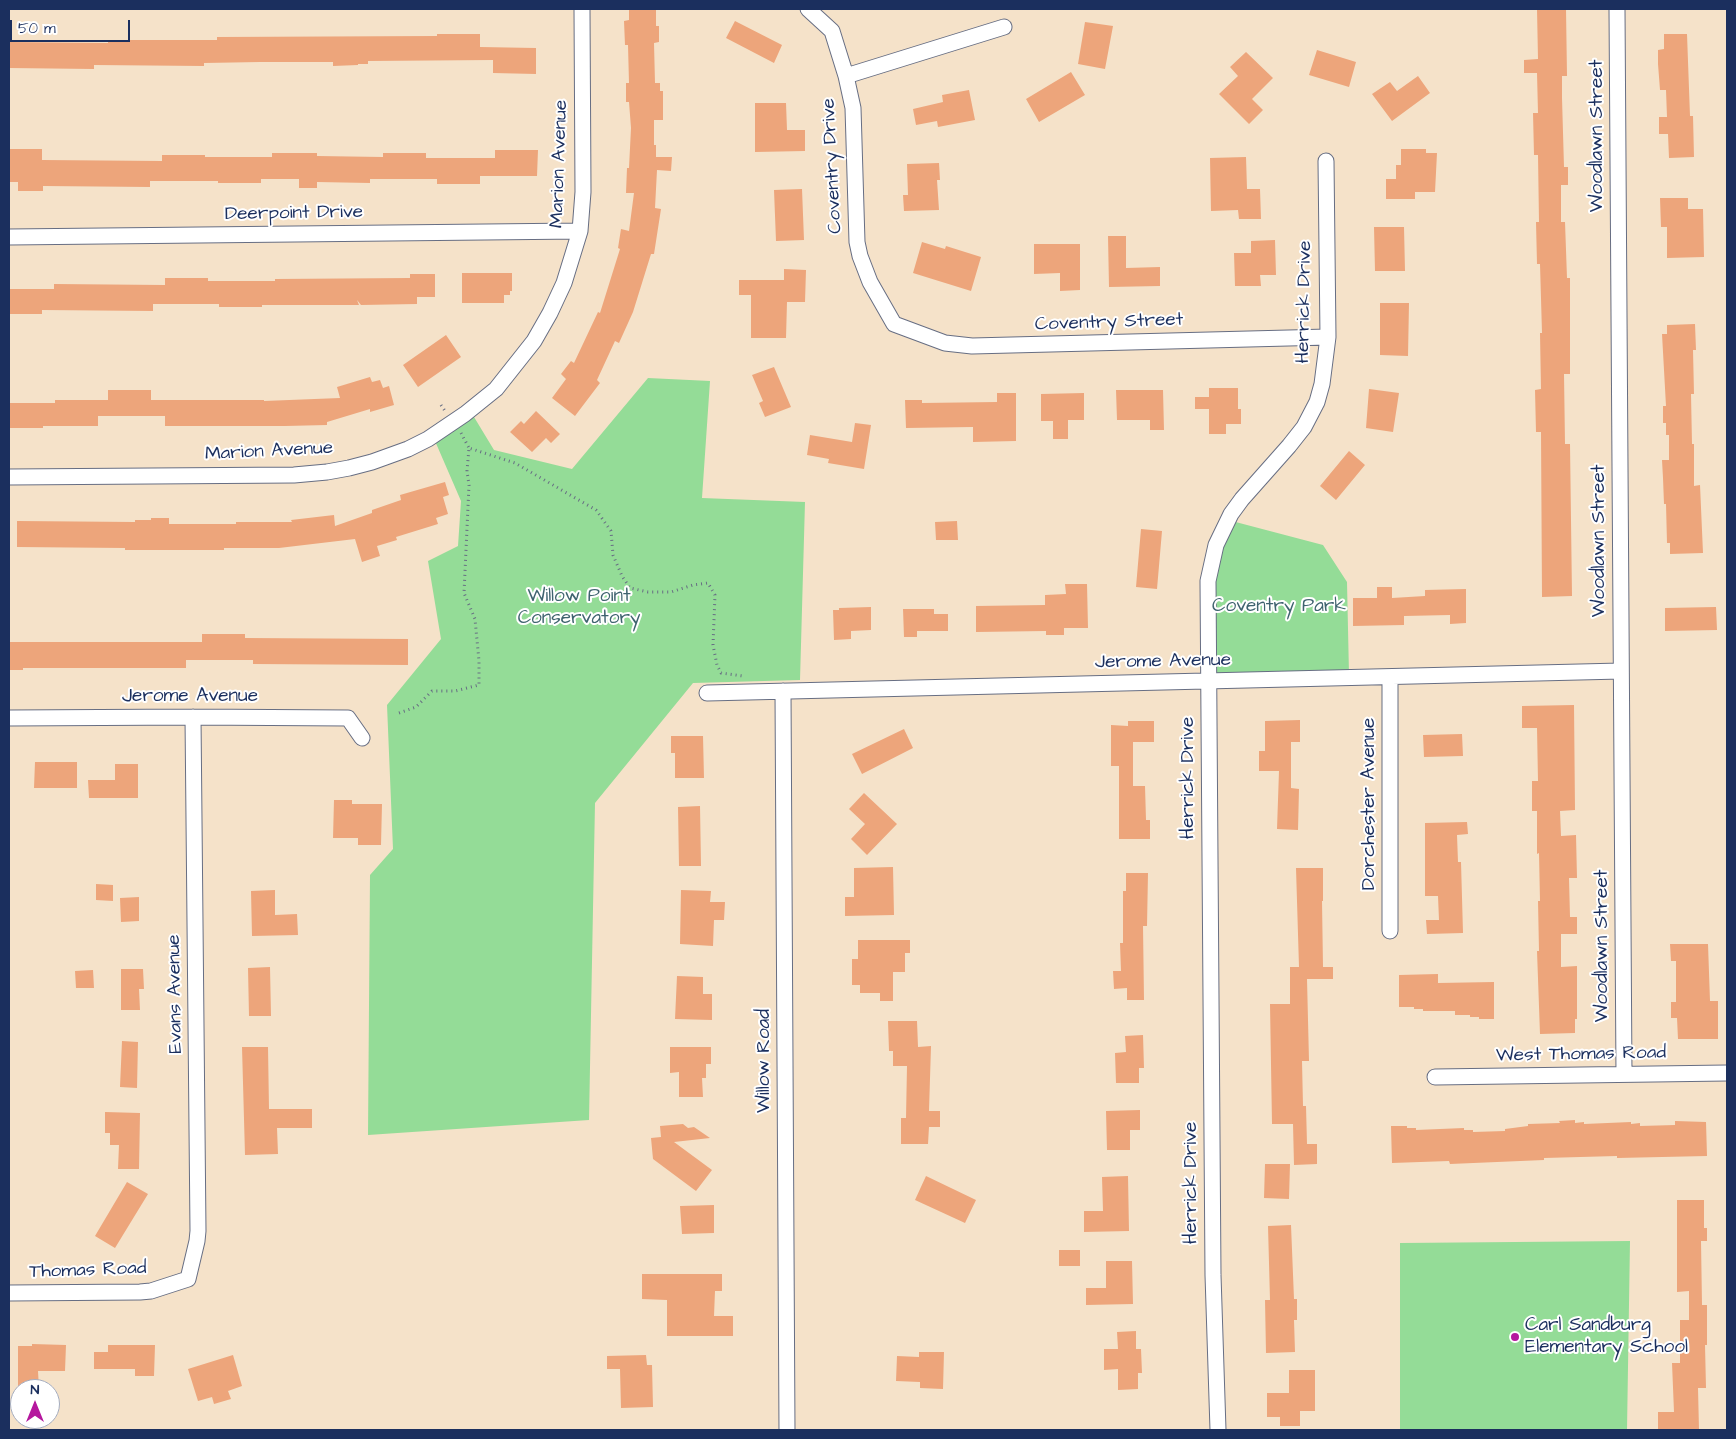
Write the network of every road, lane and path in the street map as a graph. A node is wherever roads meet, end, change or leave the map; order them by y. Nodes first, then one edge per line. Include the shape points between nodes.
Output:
1 (582, 9) edge
2 (808, 9) edge
3 (1617, 9) edge
4 (1004, 28) dead end
5 (846, 76) junction
6 (1326, 161) dead end
7 (580, 231) junction
8 (9, 237) edge
9 (894, 324) joint
10 (1328, 337) junction
11 (458, 430) dead end
12 (469, 448) junction
13 (9, 478) edge
14 (1621, 670) junction
15 (744, 676) dead end
16 (1390, 677) junction
17 (1208, 681) junction
18 (783, 691) junction
19 (706, 693) dead end
20 (399, 713) dead end
21 (193, 716) junction
22 (9, 718) edge
23 (362, 738) dead end
24 (1390, 931) dead end
25 (1624, 1074) junction
26 (1727, 1074) edge
27 (1435, 1077) dead end
28 (190, 1270) joint
29 (9, 1293) edge
30 (787, 1430) edge
31 (1218, 1430) edge

1 - 7 street, Marion Avenue via 583,192
2 - 5 street, Coventry Drive via 832,31
3 - 14 street, Woodlawn Street
4 - 5 street
5 - 9 street, Coventry Drive via 853,108 857,242 870,282
6 - 10 street, Herrick Drive
7 - 8 street, Deerpoint Drive
7 - 13 street, Marion Avenue via 564,283 550,313 521,358 496,389 465,414 428,439 408,448 349,468 294,475
9 - 10 street, Coventry Street via 945,343 972,346
10 - 17 street, Herrick Drive via 1322,384 1304,427 1242,499 1216,545 1208,588
11 - 12 path
12 - 15 path via 515,463 596,510 611,532 613,555 630,588 671,592 708,583 715,595 717,665 721,673
12 - 20 path via 464,593 475,619 479,685 455,691 432,691 416,708
14 - 16 street, Jerome Avenue
14 - 25 street, Woodlawn Street
16 - 17 street, Jerome Avenue
16 - 24 street, Dorchester Avenue
17 - 18 street, Jerome Avenue
17 - 31 street, Herrick Drive via 1213,1266
18 - 19 street, Jerome Avenue
18 - 30 street, Willow Road
21 - 22 street, Jerome Avenue
21 - 23 street, Jerome Avenue via 348,718
21 - 28 street, Evans Avenue via 198,1231
25 - 26 street, West Thomas Road
25 - 27 street, West Thomas Road
28 - 29 street, Thomas Road via 188,1279 151,1291

